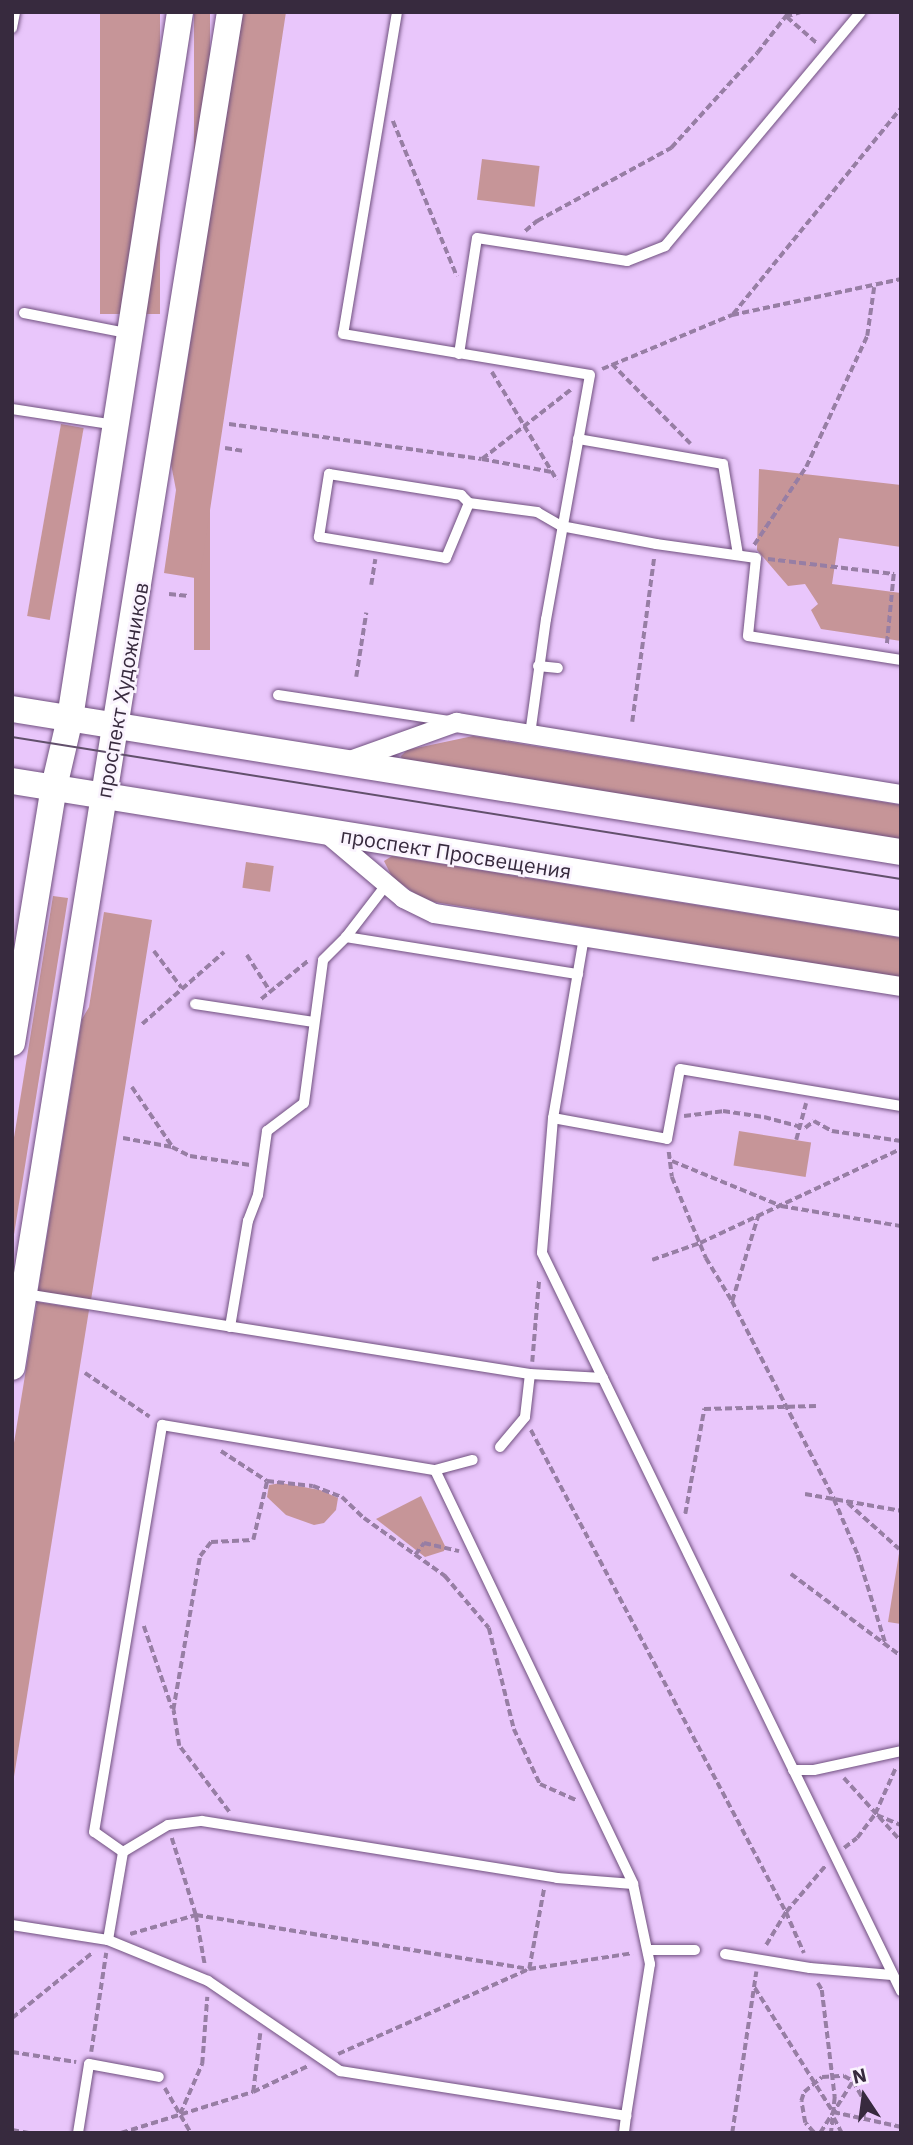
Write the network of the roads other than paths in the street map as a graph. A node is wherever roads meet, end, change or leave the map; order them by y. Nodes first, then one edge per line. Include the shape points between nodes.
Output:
1 (15, 12) edge
2 (180, 12) edge
3 (230, 12) edge
4 (397, 12) edge
5 (861, 12) edge
6 (12, 28) edge
7 (24, 313) dead end
8 (129, 334) junction
9 (458, 354) junction
10 (12, 409) edge
11 (116, 425) junction
12 (578, 439) junction
13 (469, 503) junction
14 (561, 526) junction
15 (747, 556) junction
16 (901, 660) edge
17 (538, 666) junction
18 (558, 668) dead end
19 (278, 695) dead end
20 (12, 709) edge
21 (69, 718) junction
22 (456, 722) junction
23 (118, 726) junction
24 (530, 735) junction
25 (344, 762) junction
26 (12, 780) edge
27 (54, 787) junction
28 (901, 794) edge
29 (104, 795) junction
30 (325, 832) junction
31 (901, 852) edge
32 (386, 885) junction
33 (901, 924) edge
34 (346, 937) junction
35 (584, 937) junction
36 (578, 974) junction
37 (901, 986) edge
38 (195, 1004) road end
39 (313, 1022) junction
40 (12, 1043) edge
41 (901, 1106) edge
42 (553, 1118) junction
43 (24, 1294) junction
44 (230, 1327) junction
45 (12, 1367) edge
46 (530, 1374) junction
47 (603, 1378) junction
48 (500, 1447) dead end
49 (473, 1460) dead end
50 (435, 1470) junction
51 (901, 1751) edge
52 (793, 1770) junction
53 (123, 1852) junction
54 (633, 1884) junction
55 (12, 1925) edge
56 (108, 1940) junction
57 (649, 1950) junction
58 (695, 1950) dead end
59 (725, 1954) dead end
60 (892, 1975) junction
61 (901, 1991) edge
62 (159, 2077) road end
63 (626, 2116) junction
64 (78, 2133) edge
65 (624, 2133) edge

1 - 6 lane
2 - 8 street
3 - 23 street, проспект Художников
4 - 9 lane via 343,334
5 - 9 lane via 665,246 627,261 477,238
7 - 8 lane
8 - 11 street
9 - 12 lane via 590,375
10 - 11 lane
11 - 21 street
12 - 14 lane
12 - 15 lane via 723,464
13 - 13 lane via 461,495 329,474 318,537 446,558
13 - 14 lane via 537,512
14 - 15 lane
14 - 17 lane
15 - 16 lane via 748,636
17 - 18 lane
17 - 24 lane
19 - 22 lane
20 - 21 street
21 - 23 street
21 - 27 street
22 - 24 street
22 - 25 street
23 - 25 street
23 - 29 street, проспект Художников
24 - 28 street
25 - 31 street
26 - 27 street, проспект Просвещения
27 - 29 street, проспект Просвещения
27 - 40 street
29 - 30 street, проспект Просвещения
29 - 43 street, проспект Художников
30 - 32 street
30 - 33 street, проспект Просвещения
32 - 34 lane
32 - 35 street via 434,913
34 - 36 lane
34 - 39 lane via 323,960
35 - 36 lane
35 - 37 street
36 - 42 lane
38 - 39 lane
39 - 44 lane via 304,1103 267,1131
41 - 42 lane via 680,1069 667,1139
42 - 47 lane via 542,1253
43 - 44 lane
43 - 45 street, проспект Художников
44 - 46 lane
46 - 47 lane
46 - 48 lane via 525,1417
47 - 52 lane
49 - 50 lane
50 - 53 lane via 162,1425 93,1832
50 - 54 lane
51 - 52 lane
52 - 60 lane
53 - 54 lane via 169,1825 202,1821 557,1878
53 - 56 lane
54 - 57 lane
55 - 56 lane
56 - 63 lane via 208,1981 340,2071
57 - 58 lane
57 - 63 lane
59 - 60 lane
60 - 61 lane
62 - 64 lane via 89,2064
63 - 65 lane

